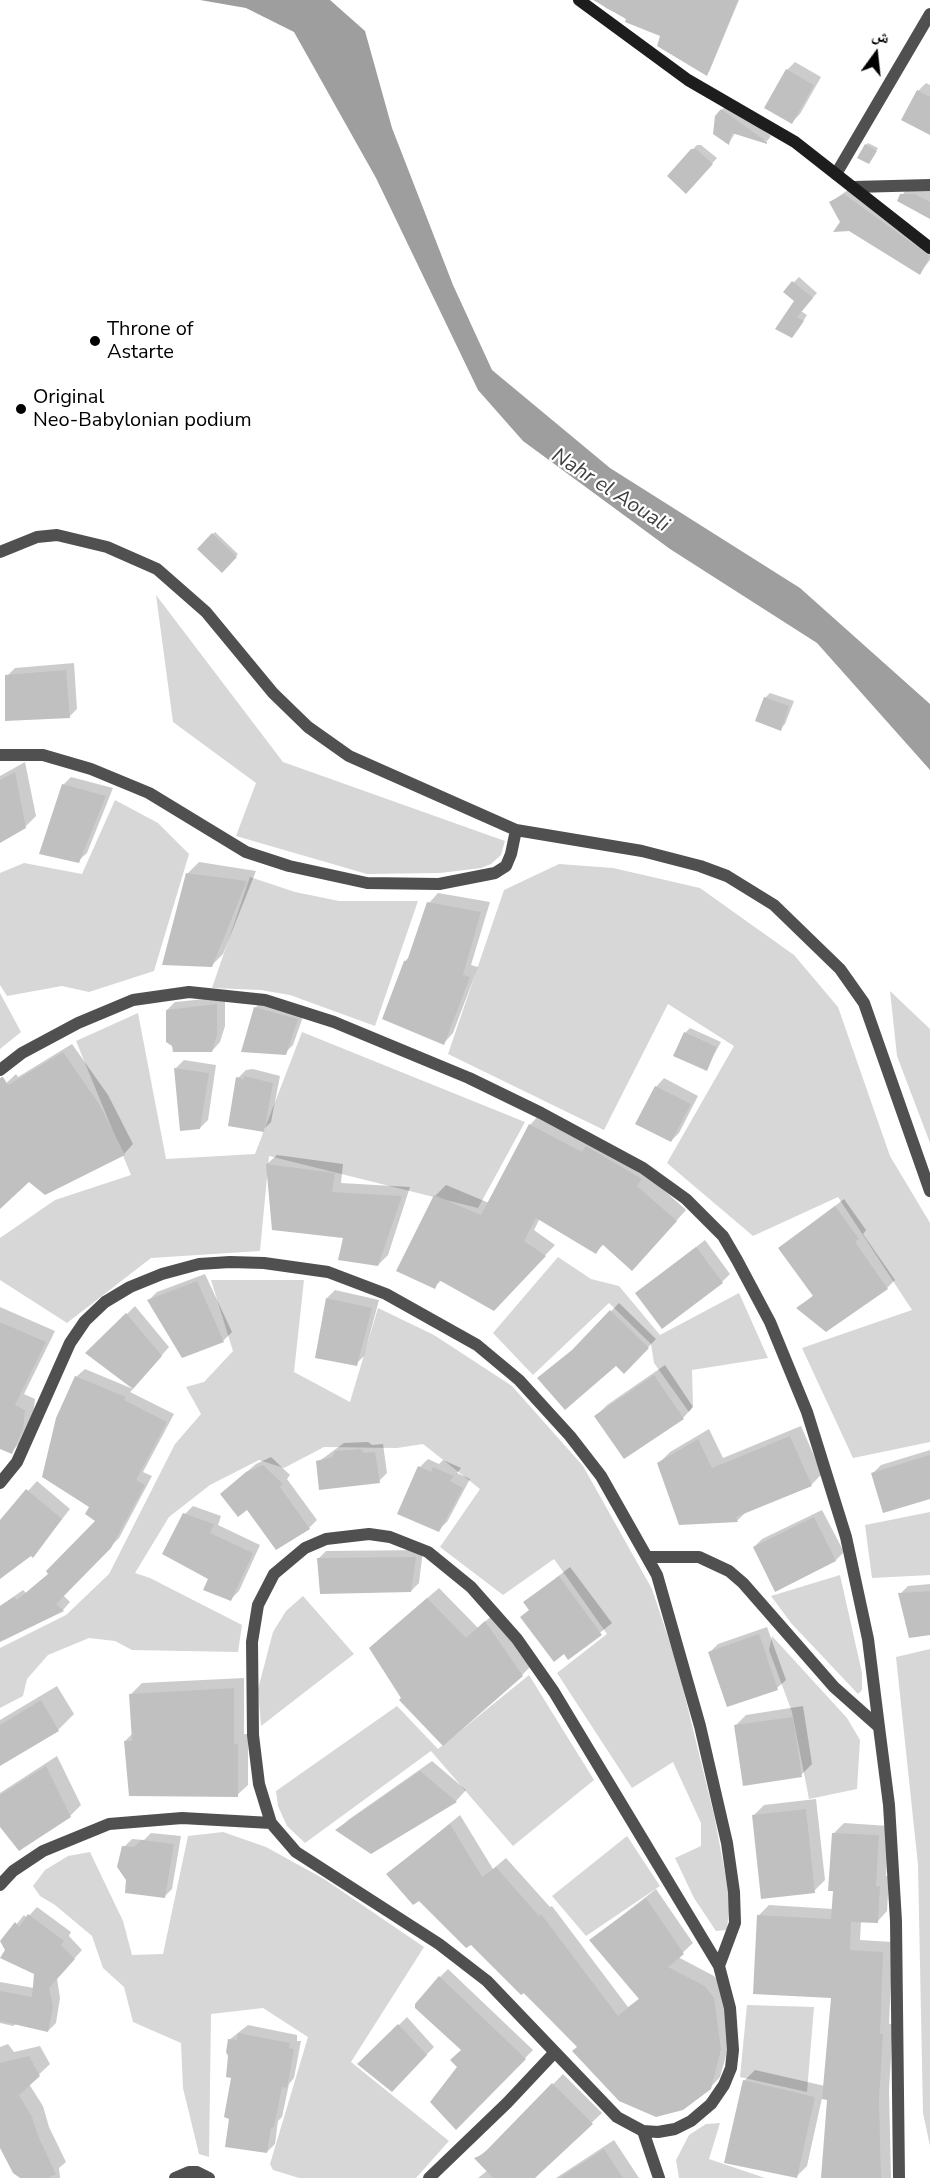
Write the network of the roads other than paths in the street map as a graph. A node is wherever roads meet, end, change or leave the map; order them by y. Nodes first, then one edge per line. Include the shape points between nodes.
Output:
1 (579, 0) edge
2 (930, 14) edge
3 (836, 174) junction
4 (930, 185) edge
5 (854, 187) junction
6 (930, 248) edge
7 (0, 552) edge
8 (0, 755) edge
9 (516, 830) junction
10 (0, 1070) edge
11 (930, 1191) edge
12 (0, 1483) edge
13 (648, 1557) junction
14 (879, 1727) junction
15 (271, 1823) junction
16 (0, 1885) edge
17 (719, 1966) junction
18 (555, 2052) junction
19 (643, 2131) junction
20 (175, 2178) edge
21 (209, 2178) edge
22 (429, 2178) edge
23 (659, 2178) edge
24 (899, 2178) edge

1 - 3 main road via 688,80 795,142
2 - 3 street
3 - 5 main road
4 - 5 street
5 - 6 main road
7 - 9 street via 37,537 57,535 107,547 157,569 206,612 273,693 317,734 349,756
8 - 9 street via 43,755 91,769 150,793 246,852 367,883 439,884 495,873 506,866
9 - 11 street via 672,858 728,876 774,905 840,969 864,1003
10 - 14 street via 22,1053 78,1023 133,1000 189,992 265,1000 334,1022 469,1078 643,1168 686,1199 723,1236 737,1260 770,1322 807,1412 831,1482 851,1560 868,1639
12 - 13 street via 17,1462 70,1343 105,1302 162,1274 199,1264 295,1267 328,1272 386,1294 477,1345 499,1362 545,1407 601,1476
13 - 14 street via 699,1557 729,1571 834,1687
13 - 17 street via 684,1666 727,1844 736,1910 732,1936
14 - 24 street via 889,1804 896,1922
15 - 16 street via 182,1818 109,1824 43,1851 13,1870
15 - 17 street via 259,1784 254,1735 252,1642 261,1597 274,1574 305,1548 346,1535 390,1537 428,1552 449,1567 492,1609 530,1656
15 - 18 street via 296,1852 439,1944 487,1981
17 - 19 street via 730,2008 733,2050 724,2085 711,2104 691,2121 675,2129
18 - 19 street via 617,2116
18 - 22 street
19 - 23 street
20 - 21 street via 197,2172

